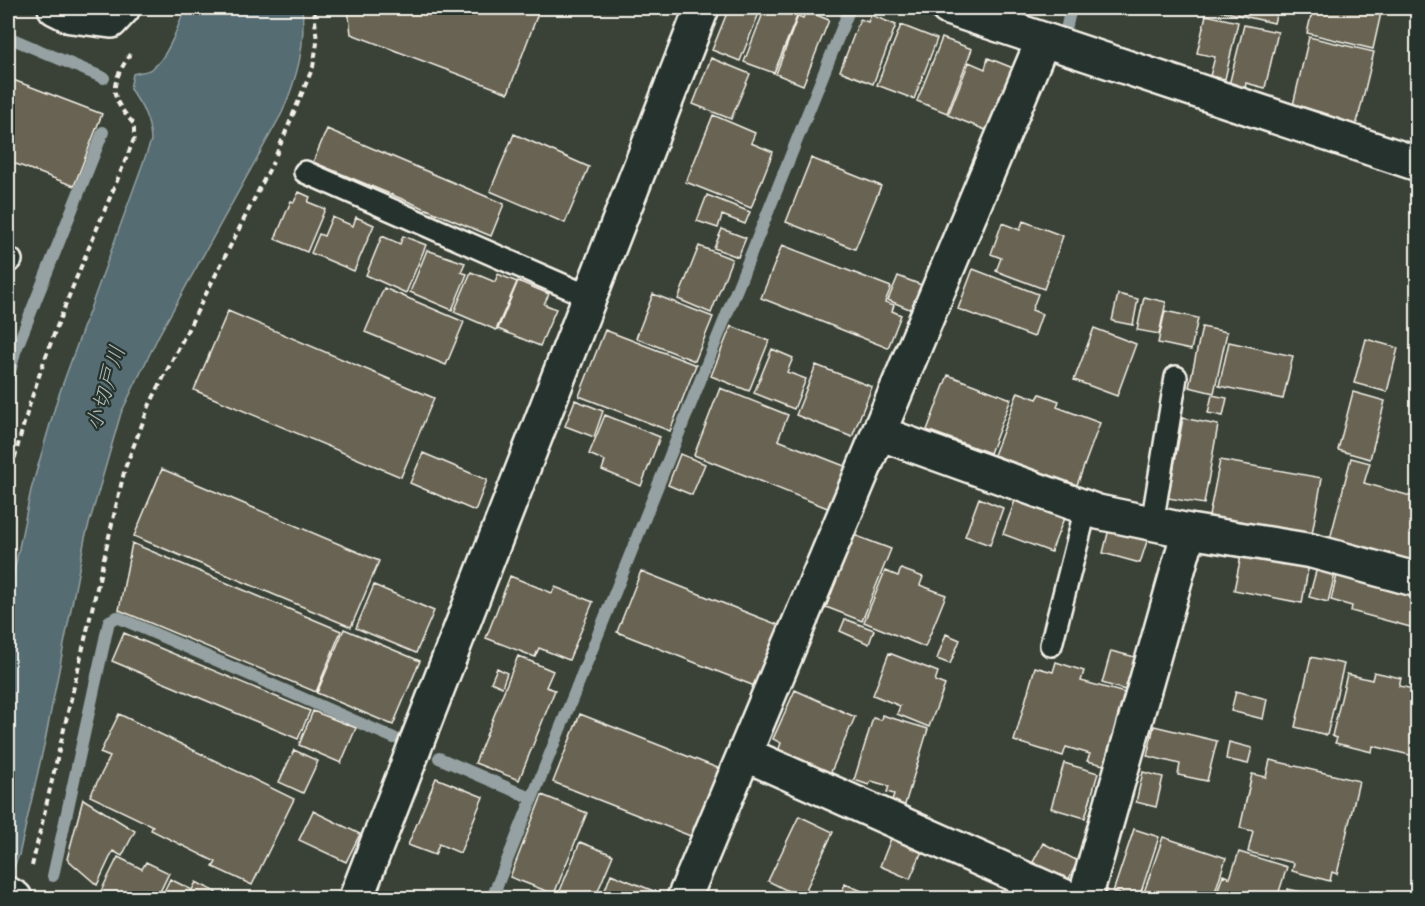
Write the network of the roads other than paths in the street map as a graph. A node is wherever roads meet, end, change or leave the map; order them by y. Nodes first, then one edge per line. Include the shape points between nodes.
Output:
1 (55, 8) edge
2 (123, 8) edge
3 (702, 8) edge
4 (948, 8) edge
5 (1043, 40) junction
6 (1418, 164) edge
7 (304, 172) dead end
8 (590, 297) junction
9 (1176, 377) dead end
10 (879, 433) junction
11 (1086, 508) junction
12 (1152, 524) junction
13 (1189, 531) junction
14 (1418, 580) edge
15 (1051, 645) dead end
16 (745, 754) junction
17 (356, 898) edge
18 (684, 898) edge
19 (1068, 898) edge
20 (1085, 898) edge

1 - 2 street via 71,16 111,21
3 - 8 street
4 - 5 street
5 - 6 street
5 - 10 street
7 - 8 lane
8 - 17 street
9 - 12 lane
10 - 11 street
10 - 16 street
11 - 12 street
11 - 15 lane
12 - 13 street
13 - 14 street via 1312,550
13 - 20 street
16 - 18 street
16 - 19 street

